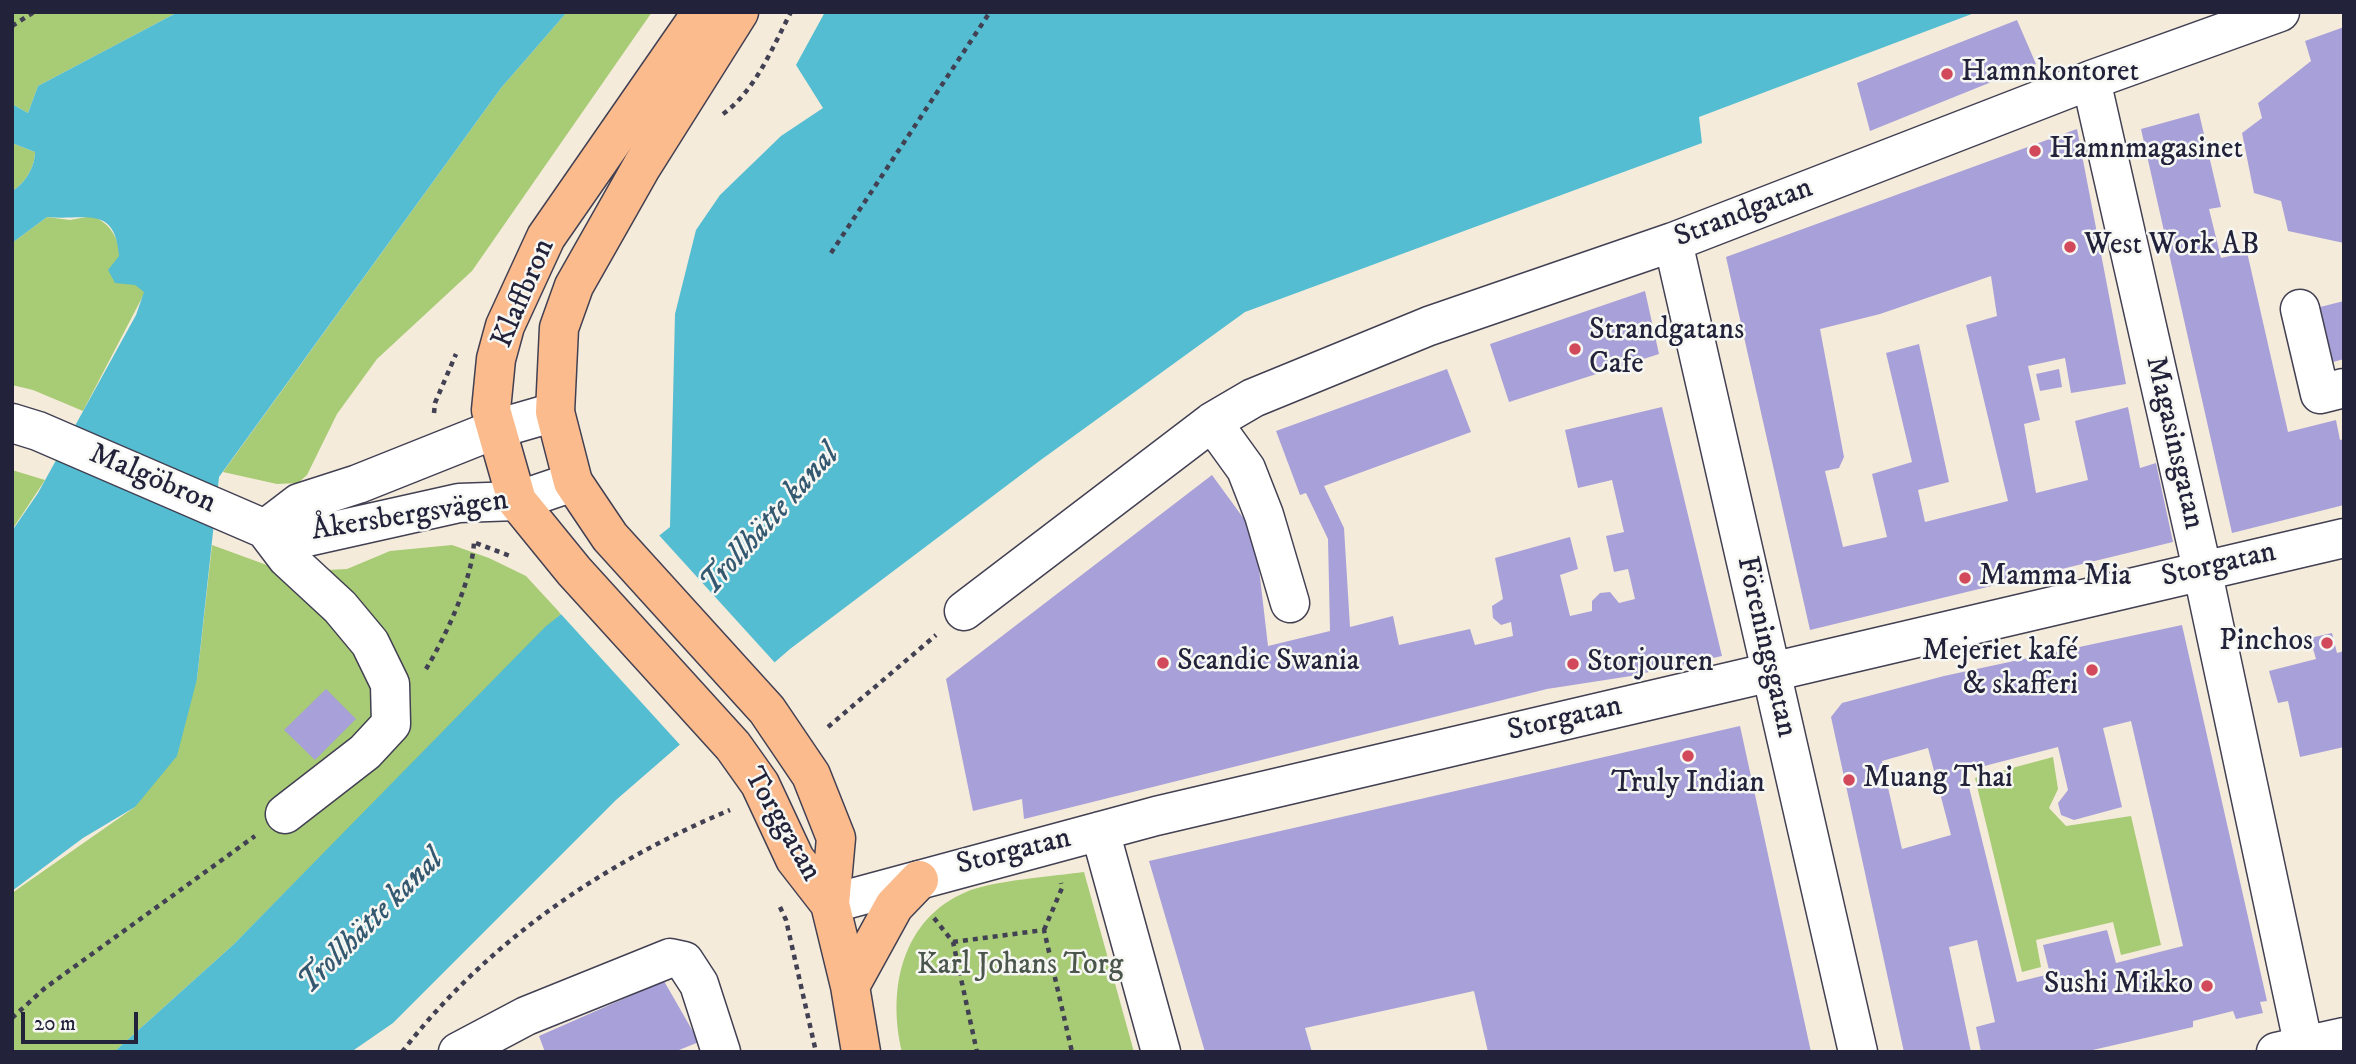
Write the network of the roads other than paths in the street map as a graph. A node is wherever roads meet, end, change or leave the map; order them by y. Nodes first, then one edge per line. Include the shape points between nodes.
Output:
1 (702, 12) edge
2 (739, 12) edge
3 (2280, 12) edge
4 (2091, 80) junction
5 (1673, 242) junction
6 (2300, 309) dead end
7 (2344, 388) edge
8 (555, 412) junction
9 (1212, 422) junction
10 (25, 427) edge
11 (496, 429) junction
12 (573, 482) junction
13 (517, 500) junction
14 (265, 529) junction
15 (2344, 538) edge
16 (2202, 569) junction
17 (1290, 603) dead end
18 (964, 611) road end
19 (1770, 672) junction
20 (767, 710) joint
21 (733, 746) joint
22 (285, 814) road end
23 (1100, 831) junction
24 (930, 888) junction
25 (830, 904) junction
26 (849, 986) junction
27 (2344, 1037) edge
28 (2295, 1050) edge
29 (458, 1052) edge
30 (721, 1052) edge
31 (861, 1052) edge
32 (1161, 1052) edge
33 (1858, 1052) edge

1 - 11 main road, Klaffbron via 546,237 522,284 496,359 491,410
2 - 8 main road, Klaffbron via 642,166 574,286 559,328
3 - 4 street, Strandgatan
4 - 5 street, Strandgatan
4 - 16 street, Magasinsgatan
5 - 9 street, Strandgatan via 1429,326 1253,398
5 - 19 street, Föreningsgatan
6 - 7 street via 2320,394
8 - 11 street, Åkersbergsvägen
8 - 12 main road, Klaffbron
9 - 17 street via 1246,469
9 - 18 street, Strandgatan
10 - 14 street, Malgöbron
11 - 13 main road, Klaffbron
11 - 14 street, Åkersbergsvägen via 299,503
12 - 13 street, Åkersbergsvägen
12 - 20 main road, Klaffbron via 610,537
13 - 14 street, Åkersbergsvägen via 459,503 307,537
13 - 21 main road, Klaffbron via 574,571
14 - 22 street via 370,643 390,684 391,724 365,752
15 - 16 street, Storgatan
16 - 19 street, Storgatan
16 - 28 street, Magasinsgatan
19 - 23 street, Storgatan
19 - 33 street, Föreningsgatan
20 - 25 main road, Torggatan via 811,775 836,838
21 - 25 main road, Torggatan via 760,785 795,859
23 - 24 street, Storgatan
23 - 32 street
24 - 25 street, Storgatan
24 - 26 main road via 894,906
25 - 26 main road, Torggatan
26 - 31 main road, Torggatan
27 - 28 street
29 - 30 street via 526,1016 670,958 684,961 699,984

